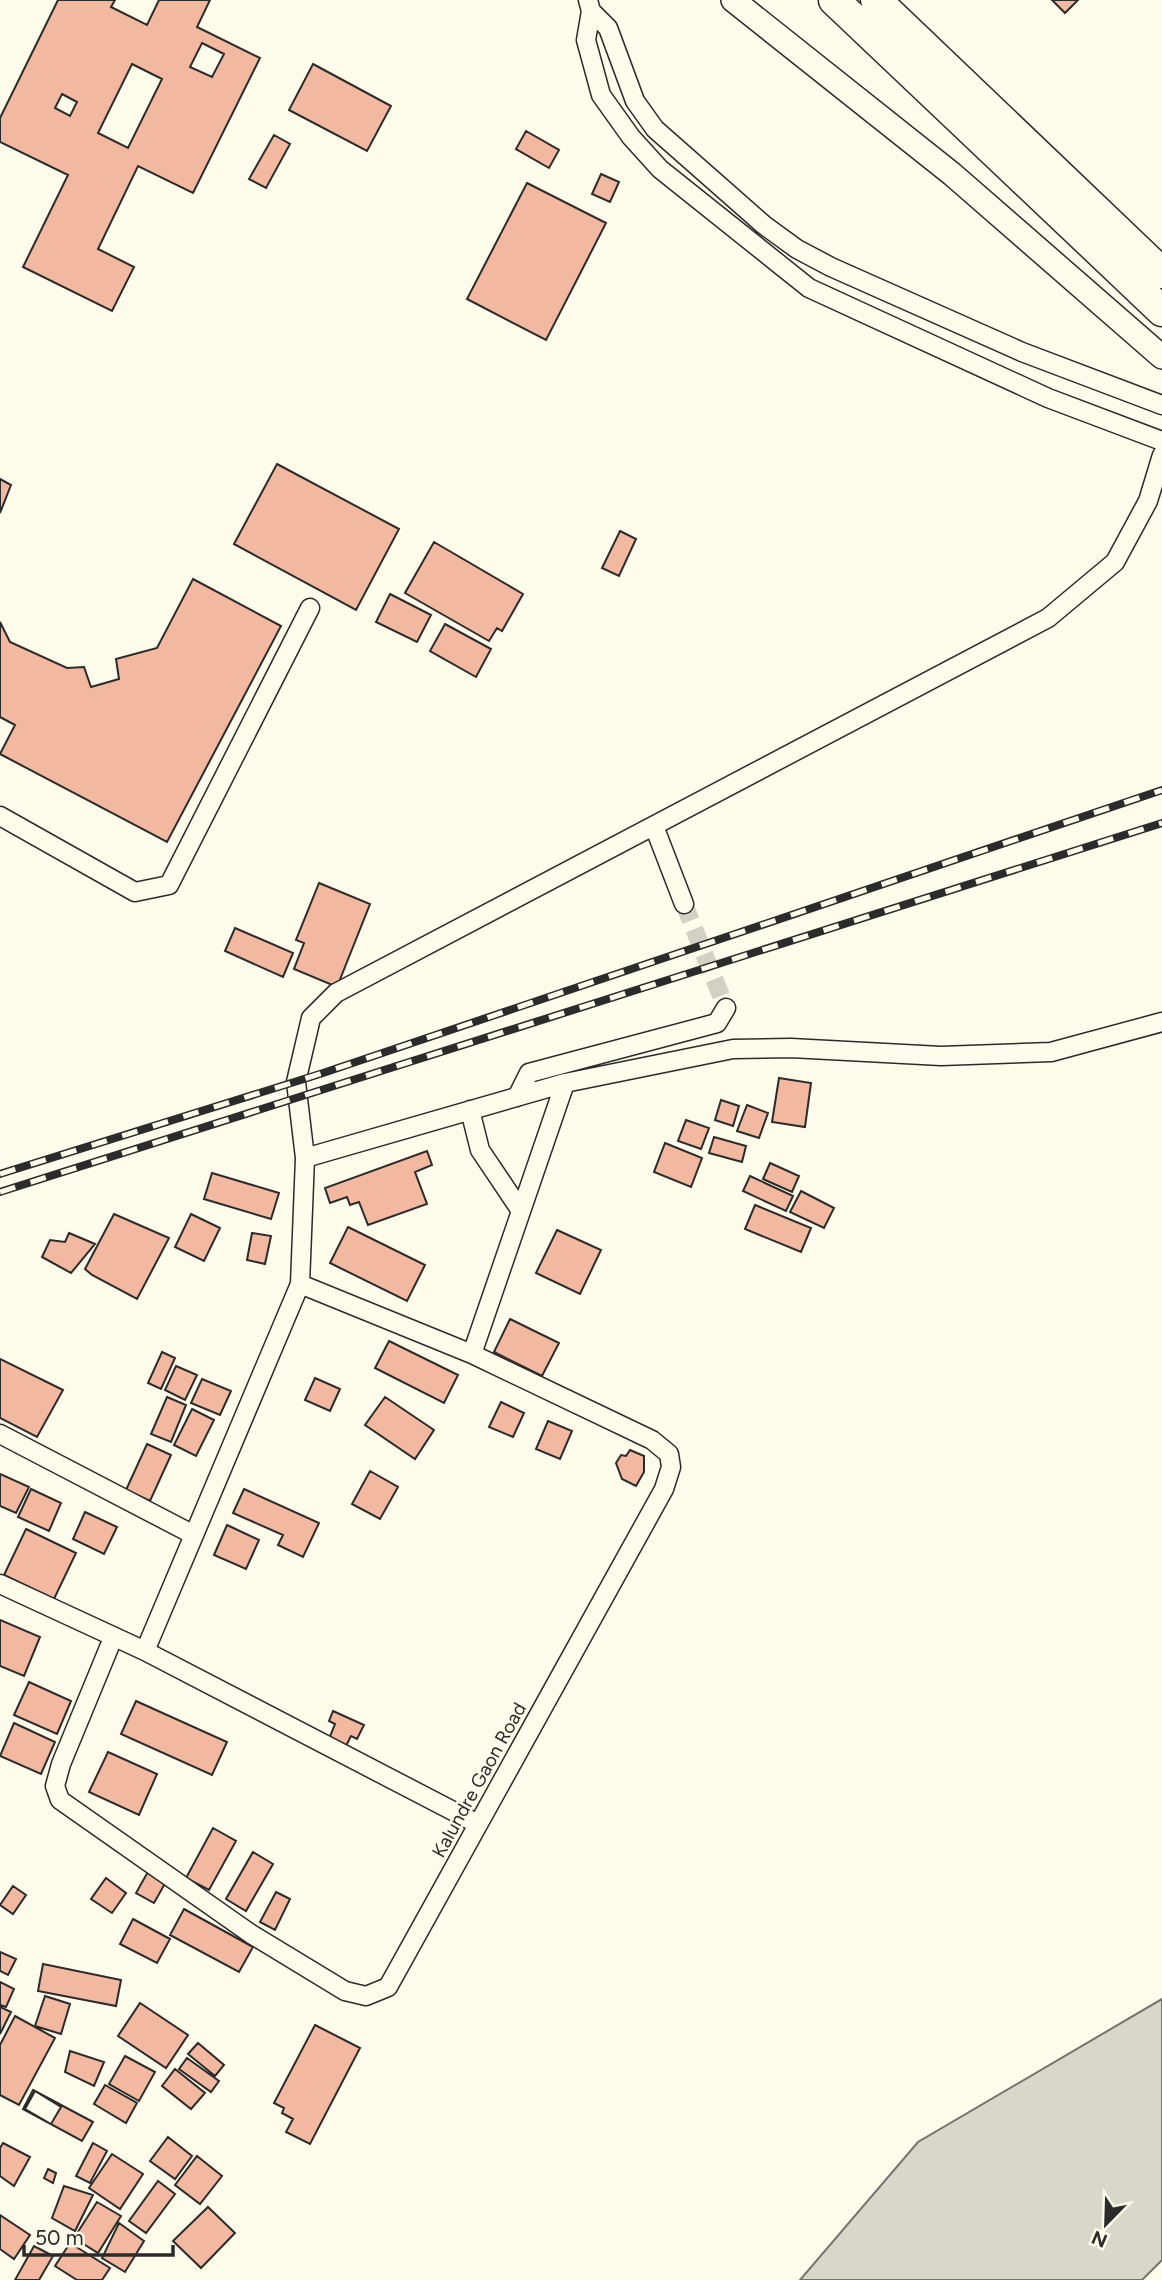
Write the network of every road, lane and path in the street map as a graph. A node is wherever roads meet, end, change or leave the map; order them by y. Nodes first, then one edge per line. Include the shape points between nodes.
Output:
1 (733, 0) edge
2 (834, 0) edge
3 (876, 0) edge
4 (589, 5) edge
5 (1162, 273) edge
6 (1157, 307) edge
7 (1129, 328) junction
8 (1162, 357) edge
9 (1162, 405) edge
10 (1162, 441) edge
11 (1162, 455) edge
12 (310, 608) dead end
13 (0, 816) edge
14 (654, 826) junction
15 (684, 904) tunnel mouth
16 (726, 1008) dead end
17 (1162, 1022) edge
18 (565, 1083) junction
19 (517, 1097) junction
20 (470, 1110) junction
21 (305, 1158) junction
22 (520, 1211) junction
23 (300, 1284) junction
24 (472, 1354) junction
25 (0, 1434) edge
26 (194, 1535) junction
27 (0, 1584) edge
28 (113, 1638) junction
29 (145, 1651) junction
30 (478, 1824) junction

1 - 7 street via 952,174
2 - 6 highway
3 - 5 highway
4 - 9 street via 608,29 635,101 655,129 797,249 1022,352
4 - 10 street via 586,40 601,94 631,137 660,169 809,288 1048,398
6 - 7 street
7 - 8 street
11 - 14 street via 1148,501 1115,562 1048,618
12 - 13 street via 169,885 135,892
14 - 15 street
14 - 21 street via 336,993 310,1018 296,1082
16 - 19 street via 717,1023 529,1073
17 - 18 street via 1051,1052 941,1056 733,1049
18 - 19 street
18 - 22 street
19 - 20 street
20 - 21 street
20 - 22 street via 480,1150
21 - 23 street
22 - 24 street
23 - 24 street, Kalundre Gaon Road
23 - 26 street
24 - 30 street, Kalundre Gaon Road via 652,1440 669,1454 671,1467 664,1489
25 - 26 street
26 - 29 street
27 - 28 street
28 - 29 street
28 - 30 street, Kalundre Gaon Road via 61,1764 55,1786 60,1800 251,1934 345,1991 366,1996 388,1987
29 - 30 street

